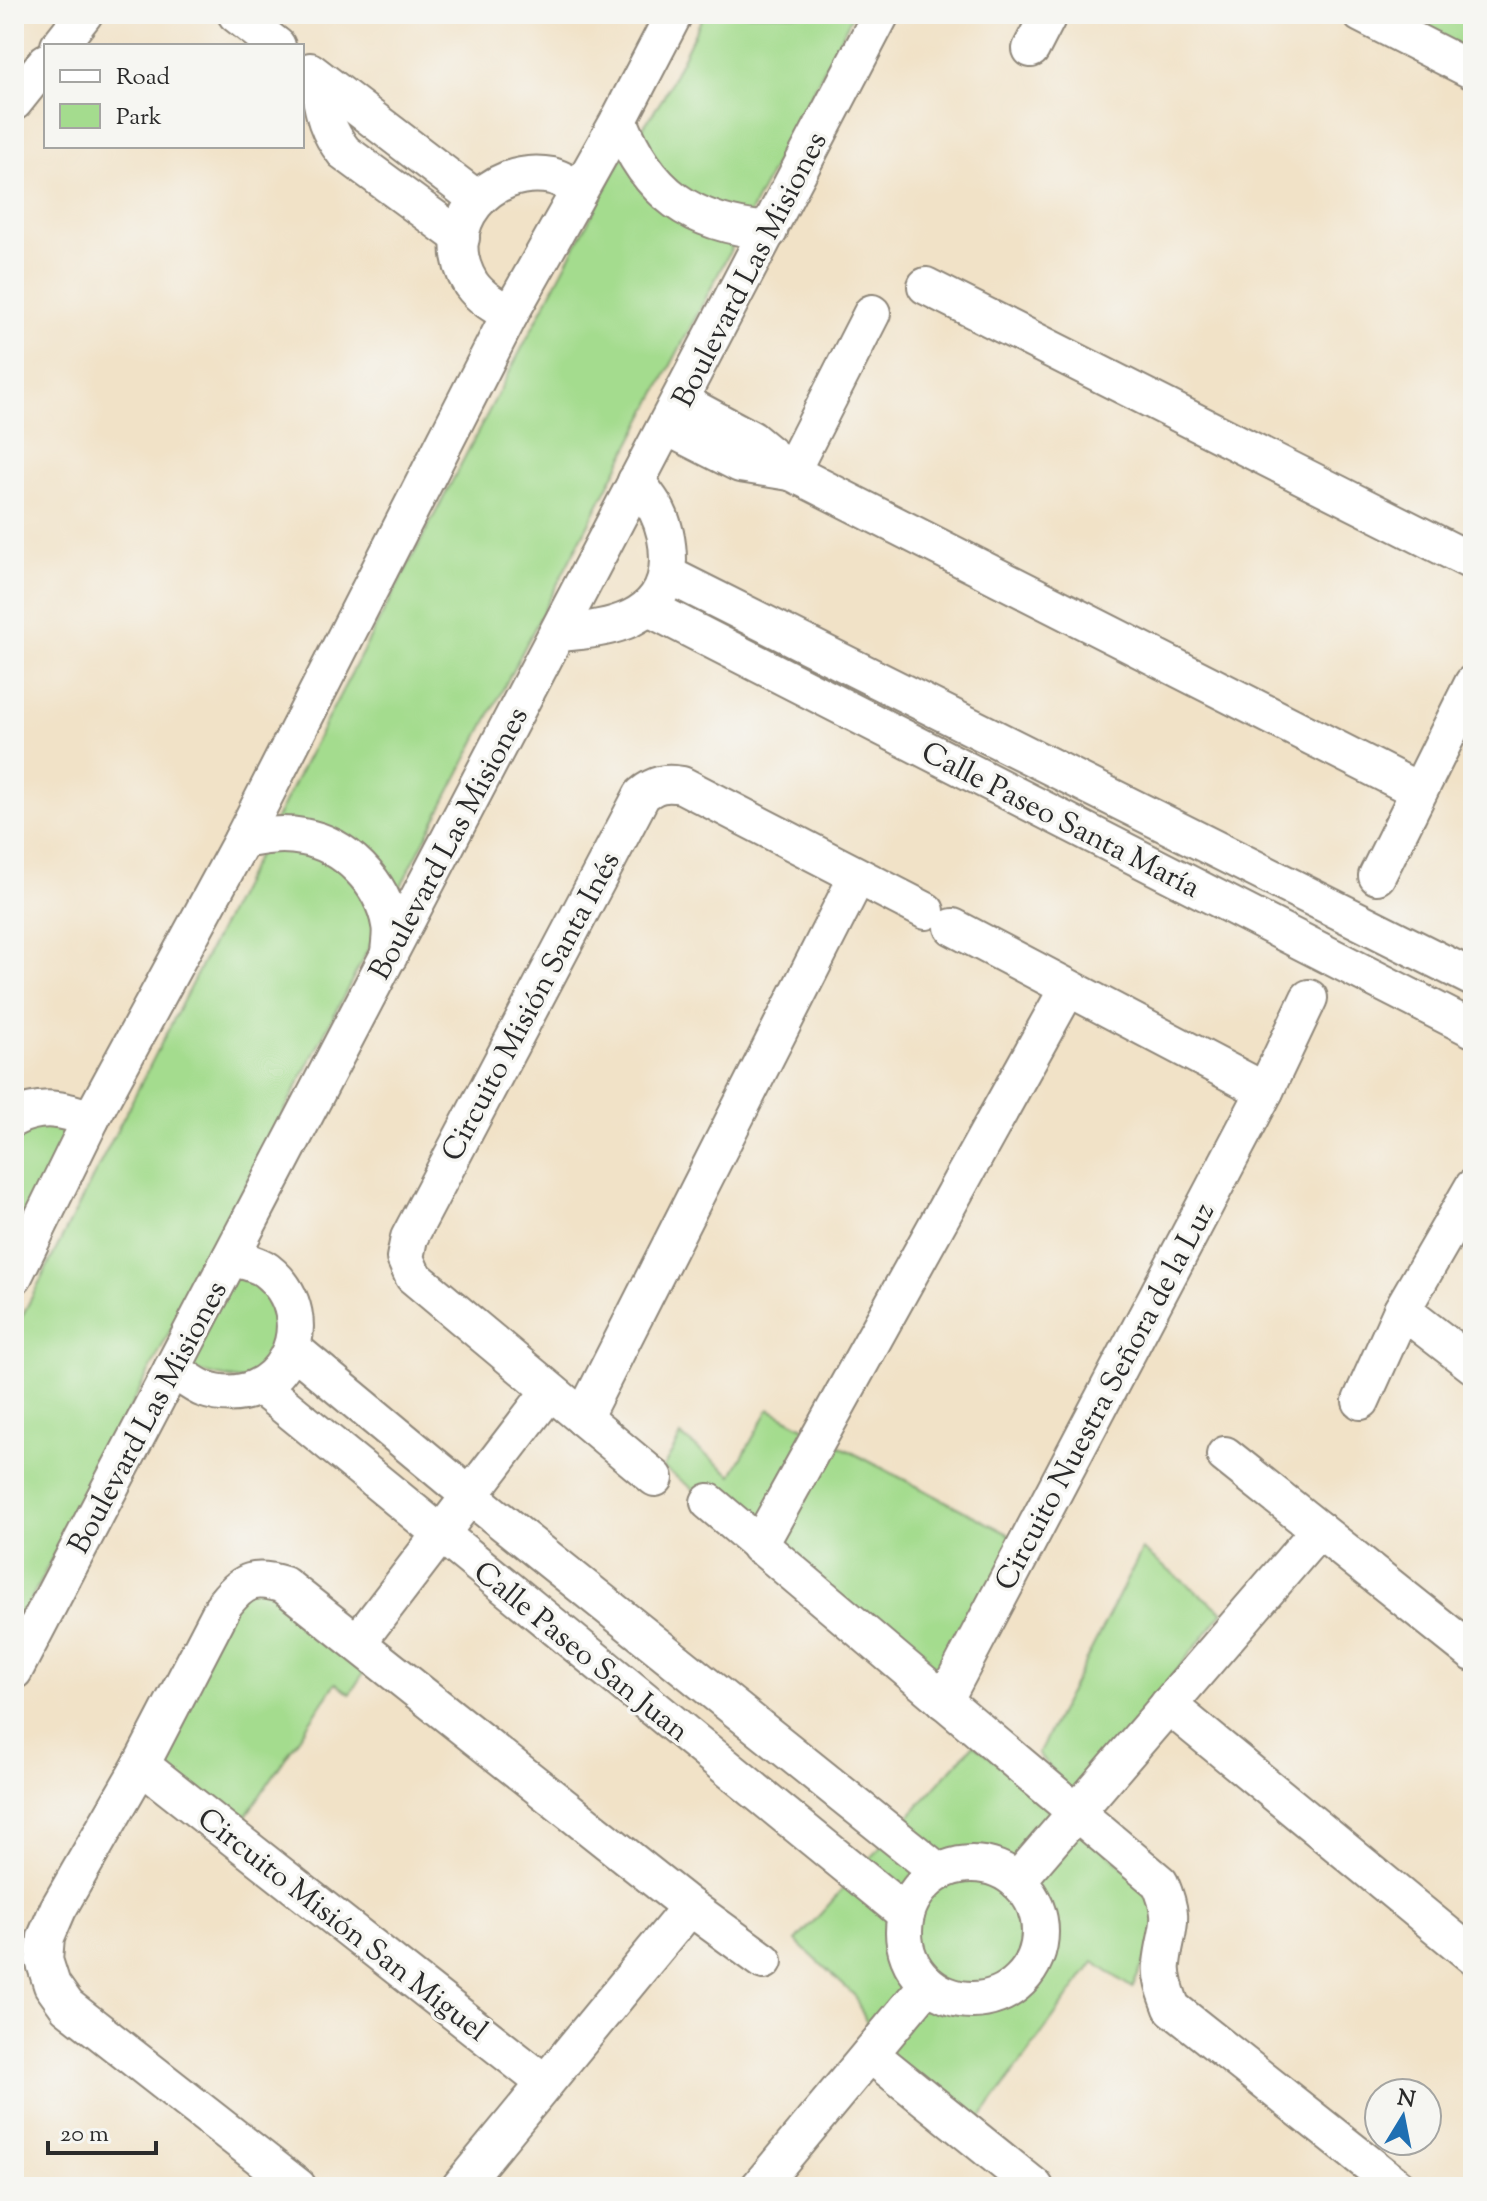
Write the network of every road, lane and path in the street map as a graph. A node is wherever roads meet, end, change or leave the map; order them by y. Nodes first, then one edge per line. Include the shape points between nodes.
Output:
1 (84, 14) edge
2 (236, 14) edge
3 (674, 14) edge
4 (881, 14) edge
5 (1049, 14) edge
6 (1361, 14) edge
7 (61, 44) edge
8 (274, 44) edge
9 (1031, 49) dead end
10 (44, 64) edge
11 (1471, 66) edge
12 (310, 71) edge
13 (14, 102) edge
14 (619, 120) junction
15 (579, 189) junction
16 (477, 199) junction
17 (769, 231) junction
18 (461, 238) junction
19 (926, 286) dead end
20 (872, 313) dead end
21 (510, 314) junction
22 (673, 414) junction
23 (791, 472) junction
24 (636, 481) junction
25 (1473, 562) edge
26 (668, 575) junction
27 (649, 608) junction
28 (558, 633) junction
29 (1473, 683) edge
30 (1419, 791) junction
31 (242, 840) junction
32 (1377, 876) dead end
33 (857, 877) junction
34 (1343, 913) junction
35 (1326, 954) junction
36 (389, 956) junction
37 (1473, 978) edge
38 (1068, 988) junction
39 (1309, 998) dead end
40 (1473, 1029) edge
41 (1265, 1091) junction
42 (14, 1118) edge
43 (91, 1119) junction
44 (1473, 1189) edge
45 (231, 1257) junction
46 (17, 1260) edge
47 (1402, 1310) junction
48 (292, 1348) junction
49 (1473, 1365) edge
50 (172, 1369) junction
51 (260, 1386) junction
52 (550, 1391) junction
53 (1361, 1401) dead end
54 (583, 1418) junction
55 (1225, 1455) dead end
56 (655, 1478) dead end
57 (470, 1496) junction
58 (709, 1502) dead end
59 (1319, 1530) junction
60 (439, 1535) junction
61 (759, 1546) junction
62 (358, 1642) junction
63 (1473, 1653) edge
64 (14, 1671) edge
65 (944, 1701) junction
66 (1168, 1705) junction
67 (141, 1765) junction
68 (1076, 1812) junction
69 (939, 1872) junction
70 (1017, 1881) junction
71 (690, 1907) junction
72 (906, 1914) junction
73 (1473, 1956) edge
74 (764, 1961) dead end
75 (927, 1985) junction
76 (870, 2054) junction
77 (545, 2083) junction
78 (298, 2187) edge
79 (460, 2187) edge
80 (759, 2187) edge
81 (1035, 2187) edge
82 (1398, 2187) edge

1 - 7 street
2 - 8 street
3 - 14 street
4 - 17 street, Boulevard Las Misiones
5 - 9 street
6 - 11 street
10 - 13 street
12 - 16 street
12 - 18 street via 331,136 344,152
14 - 15 street
14 - 17 street via 631,151 675,202 736,228
15 - 16 street via 554,176 526,174 499,182
15 - 21 street
16 - 18 street
17 - 22 street, Boulevard Las Misiones
18 - 21 street via 462,262 472,284 488,302
19 - 25 street
20 - 23 street
21 - 31 street
22 - 23 street via 740,464
22 - 24 street, Boulevard Las Misiones
23 - 30 street
24 - 26 street via 657,510 668,544
24 - 28 street, Boulevard Las Misiones
26 - 27 street
26 - 34 street, Calle Paseo Santa María
27 - 28 street via 591,631
27 - 35 street, Calle Paseo Santa María
28 - 36 street, Boulevard Las Misiones
29 - 30 street
30 - 32 street
31 - 36 street via 273,834 306,837 336,849 361,868 390,925
31 - 43 street
33 - 38 street, Circuito Misión Santa Inés
33 - 52 street, Circuito Misión Santa Inés via 682,785 660,783 642,795 405,1248 413,1276
33 - 54 street
34 - 35 street
34 - 37 street, Calle Paseo Santa María
35 - 40 street, Calle Paseo Santa María
36 - 45 street, Boulevard Las Misiones
38 - 41 street
38 - 61 street
39 - 41 street, Circuito Nuestra Señora de la Luz
41 - 65 street, Circuito Nuestra Señora de la Luz
42 - 43 street via 30,1110 61,1108
43 - 46 street
44 - 47 street
45 - 48 street via 263,1268 286,1289 296,1318
45 - 50 street, Boulevard Las Misiones
47 - 49 street
47 - 53 street
48 - 51 street via 280,1370
48 - 57 street, Calle Paseo San Juan
50 - 51 street via 202,1389 231,1394
50 - 64 street, Boulevard Las Misiones
51 - 60 street, Calle Paseo San Juan
52 - 54 street, Circuito Misión Santa Inés
52 - 57 street
54 - 56 street, Circuito Misión Santa Inés
55 - 59 street
57 - 60 street
57 - 69 street, Calle Paseo San Juan
58 - 61 street
59 - 63 street
59 - 66 street
60 - 62 street
60 - 72 street, Calle Paseo San Juan
61 - 65 street
62 - 67 street via 284,1585 250,1581 225,1603
62 - 71 street
65 - 68 street
66 - 68 street
66 - 73 street
67 - 77 street, Circuito Misión San Miguel
67 - 78 street via 46,1937 44,1960 52,1985 67,2006
68 - 70 street
68 - 82 street via 1160,1883 1171,1927 1161,1966 1172,2008
69 - 70 street via 980,1864
69 - 72 street via 924,1883
70 - 75 street via 1031,1897 1041,1939 1024,1977 1008,1991 967,2001
71 - 74 street
71 - 77 street
72 - 75 street via 906,1952
75 - 76 street
76 - 80 street
76 - 81 street
77 - 79 street

